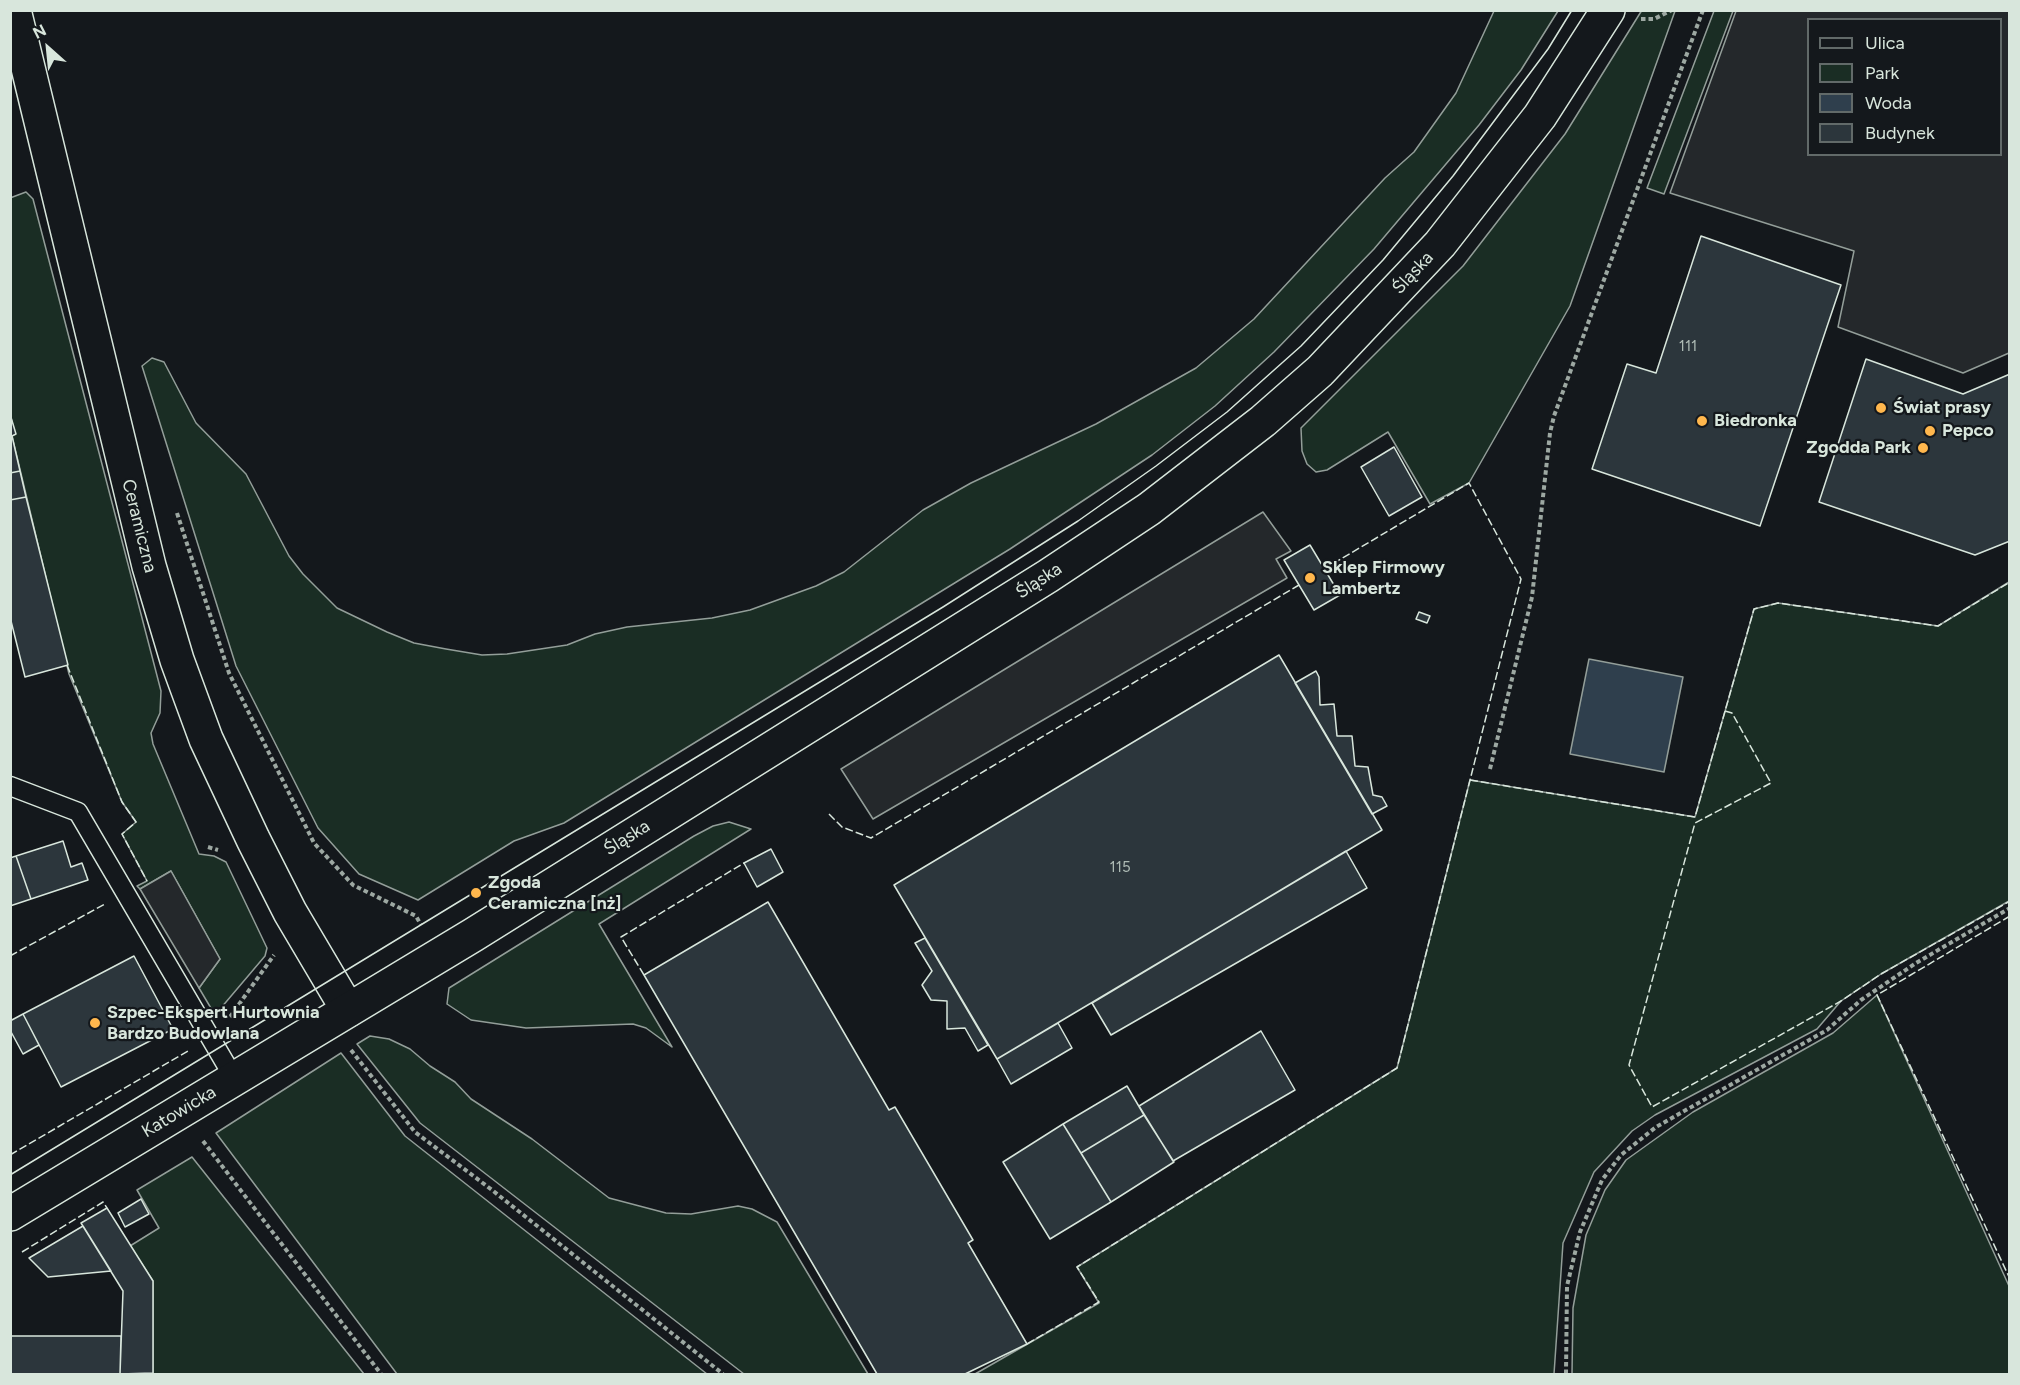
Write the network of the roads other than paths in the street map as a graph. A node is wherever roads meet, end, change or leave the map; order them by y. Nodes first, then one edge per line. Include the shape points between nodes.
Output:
1 (14, 10) edge
2 (1620, 15) edge
3 (10, 786) edge
4 (348, 1010) junction
5 (234, 1078) junction
6 (10, 1214) edge

1 - 4 street, Ceramiczna via 149,566 177,660 206,739 253,839 290,912
2 - 4 street, Śląska via 1440,244 1320,371 1263,421 1149,509 1048,576
3 - 5 lane via 78,812
4 - 5 street, Katowicka
5 - 6 street, Katowicka

